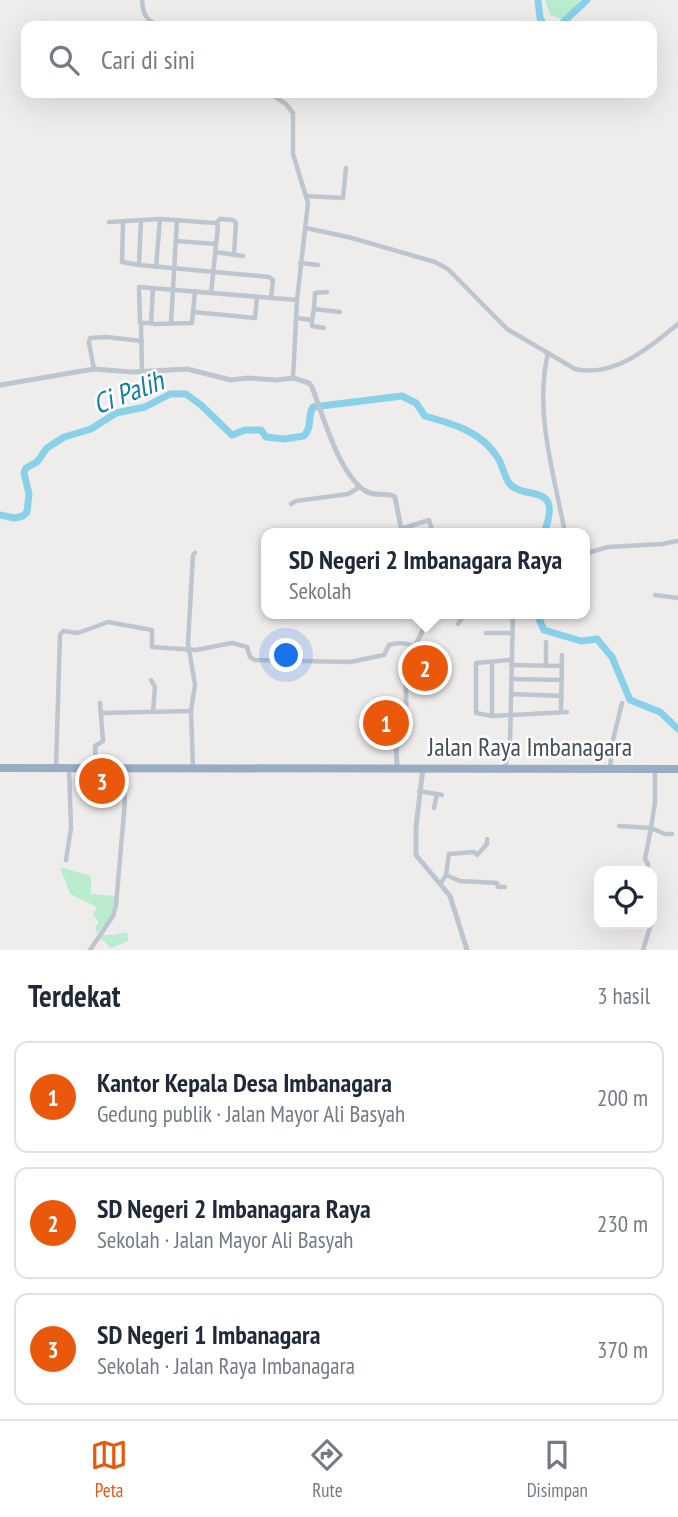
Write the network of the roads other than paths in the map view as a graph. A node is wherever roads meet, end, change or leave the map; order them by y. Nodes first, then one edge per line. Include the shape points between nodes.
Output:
1 (142, 0) edge
2 (151, 21) edge
3 (277, 98) edge
4 (346, 168) dead end
5 (306, 197) junction
6 (160, 219) junction
7 (141, 220) junction
8 (177, 220) junction
9 (109, 222) dead end
10 (116, 222) junction
11 (123, 222) junction
12 (216, 223) junction
13 (306, 228) junction
14 (122, 236) junction
15 (176, 241) junction
16 (216, 244) junction
17 (215, 252) junction
18 (234, 254) junction
19 (243, 256) dead end
20 (300, 262) junction
21 (139, 265) junction
22 (318, 265) dead end
23 (156, 267) junction
24 (174, 268) junction
25 (213, 273) junction
26 (153, 288) junction
27 (172, 290) junction
28 (195, 291) junction
29 (327, 292) dead end
30 (211, 293) junction
31 (257, 297) junction
32 (271, 298) junction
33 (297, 300) junction
34 (314, 309) junction
35 (193, 312) junction
36 (340, 312) dead end
37 (296, 318) junction
38 (312, 320) junction
39 (151, 323) junction
40 (171, 323) junction
41 (141, 324) junction
42 (678, 324) edge
43 (324, 328) dead end
44 (142, 341) junction
45 (548, 353) junction
46 (94, 369) junction
47 (142, 371) junction
48 (293, 378) junction
49 (0, 385) edge
50 (359, 487) junction
51 (290, 504) dead end
52 (401, 528) edge
53 (409, 528) edge
54 (431, 528) edge
55 (564, 528) edge
56 (678, 541) edge
57 (590, 552) edge
58 (195, 554) dead end
59 (655, 595) dead end
60 (678, 598) edge
61 (428, 619) edge
62 (462, 619) edge
63 (512, 619) edge
64 (458, 624) dead end
65 (486, 633) dead end
66 (511, 633) junction
67 (546, 642) dead end
68 (415, 646) junction
69 (188, 650) junction
70 (562, 654) dead end
71 (511, 662) junction
72 (492, 663) junction
73 (546, 666) junction
74 (562, 666) junction
75 (511, 679) junction
76 (151, 680) dead end
77 (562, 681) junction
78 (511, 694) junction
79 (562, 696) junction
80 (100, 703) dead end
81 (622, 703) dead end
82 (191, 711) junction
83 (153, 712) junction
84 (101, 713) junction
85 (510, 714) junction
86 (492, 716) junction
87 (1, 767) edge
88 (56, 768) junction
89 (69, 768) junction
90 (96, 768) junction
91 (115, 768) junction
92 (193, 768) junction
93 (423, 768) junction
94 (397, 769) junction
95 (610, 769) junction
96 (655, 769) junction
97 (678, 769) edge
98 (505, 770) junction
99 (419, 791) junction
100 (434, 808) dead end
101 (619, 826) dead end
102 (650, 828) junction
103 (672, 834) dead end
104 (487, 839) dead end
105 (66, 860) dead end
106 (648, 866) edge
107 (446, 876) junction
108 (441, 883) junction
109 (506, 887) dead end
110 (650, 929) edge
111 (90, 950) edge
112 (467, 950) edge
113 (643, 950) edge

1 - 2 street
3 - 5 street via 293,113 293,154
4 - 5 street via 343,198
5 - 13 street
6 - 7 street
6 - 8 street
6 - 23 street
7 - 11 street
7 - 21 street
8 - 12 street
8 - 15 street
9 - 10 street
10 - 11 street
10 - 14 street
11 - 14 street
12 - 16 street
12 - 18 street via 220,219 236,221
13 - 20 street
13 - 45 street via 449,269 501,323
14 - 21 street via 122,262
15 - 16 street
15 - 24 street
16 - 17 street
17 - 18 street
17 - 25 street
18 - 19 street
20 - 22 street
20 - 33 street
21 - 23 street
23 - 24 street
24 - 25 street
24 - 27 street
25 - 30 street
25 - 32 street via 271,278
26 - 27 street
26 - 39 street
26 - 41 street via 138,288
27 - 28 street
27 - 40 street
28 - 30 street
28 - 35 street
29 - 34 street via 315,293
30 - 31 street
31 - 32 street
31 - 35 street via 255,318
32 - 33 street
33 - 37 street
34 - 36 street
34 - 38 street
35 - 40 street via 192,323
37 - 38 street
37 - 48 street
38 - 43 street via 312,327
39 - 40 street
39 - 41 street
41 - 44 street
42 - 45 street via 641,352 603,369 575,369
44 - 46 street via 90,338
44 - 47 street
45 - 55 street via 543,412
46 - 47 street
46 - 49 street
47 - 48 street via 187,369 231,380
48 - 50 street via 309,383 343,466
50 - 51 street via 348,494
50 - 52 street via 395,498
53 - 54 street via 429,520
56 - 57 street
58 - 69 street
59 - 60 street
61 - 68 street
62 - 64 street
63 - 66 street
65 - 66 street
66 - 71 street
67 - 73 street
68 - 69 street via 389,645 384,655 350,662 252,660 248,649 238,643
68 - 94 street via 406,672 405,712 396,736
69 - 82 street via 195,685
69 - 88 street via 152,647 152,631 108,622 78,633 61,632
70 - 74 street
71 - 72 street via 495,659
71 - 73 street
71 - 75 street
72 - 86 street
72 - 86 street via 476,663 475,707 477,714
73 - 74 street
74 - 77 street
75 - 77 street
75 - 78 street
76 - 83 street via 155,685
77 - 79 street
78 - 79 street
78 - 85 street
79 - 85 street via 564,712
80 - 84 street
81 - 95 street
82 - 83 street
82 - 92 street
83 - 84 street
84 - 90 street via 103,741 95,746
85 - 86 street
85 - 98 street
87 - 88 highway, Jalan Raya Imbanagara
88 - 89 highway, Jalan Raya Imbanagara
89 - 90 highway, Jalan Raya Imbanagara
89 - 105 street via 71,828
90 - 91 highway, Jalan Raya Imbanagara
91 - 92 highway, Jalan Raya Imbanagara
91 - 111 street via 125,801 116,905
92 - 94 highway, Jalan Raya Imbanagara
93 - 94 highway, Jalan Raya Imbanagara
93 - 98 highway, Jalan Raya Imbanagara
93 - 99 street
95 - 96 highway, Jalan Raya Imbanagara
95 - 98 highway, Jalan Raya Imbanagara
96 - 97 highway, Jalan Raya Imbanagara
96 - 102 street
99 - 100 street via 440,794
99 - 108 street via 416,855
101 - 102 street
102 - 103 street
102 - 106 street
104 - 107 street via 477,855 449,854
107 - 108 street
107 - 109 street
108 - 112 street via 453,904
110 - 113 street

